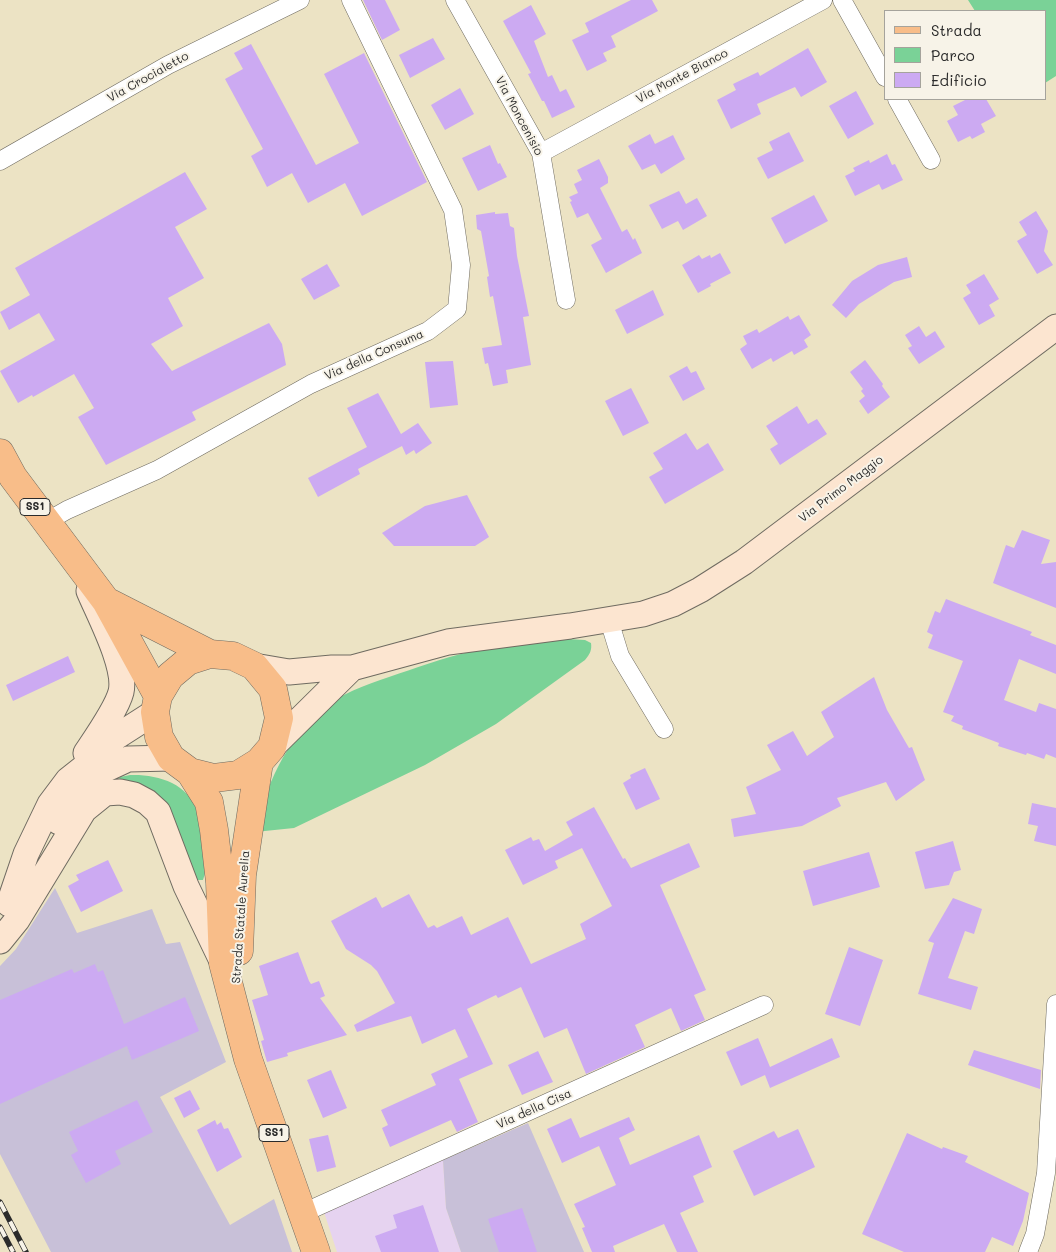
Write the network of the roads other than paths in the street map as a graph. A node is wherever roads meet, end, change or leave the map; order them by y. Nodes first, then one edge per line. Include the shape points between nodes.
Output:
1 (300, 0) edge
2 (351, 0) edge
3 (455, 0) edge
4 (823, 0) edge
5 (842, 0) edge
6 (884, 75) edge
7 (898, 100) edge
8 (541, 153) junction
9 (931, 160) dead end
10 (0, 161) edge
11 (566, 300) dead end
12 (1056, 327) edge
13 (0, 453) edge
14 (46, 522) junction
15 (75, 558) junction
16 (106, 601) junction
17 (609, 620) junction
18 (210, 654) junction
19 (254, 666) junction
20 (352, 668) junction
21 (157, 704) junction
22 (664, 729) dead end
23 (265, 754) junction
24 (181, 765) junction
25 (68, 780) junction
26 (5, 913) edge
27 (0, 941) edge
28 (223, 964) junction
29 (1056, 1004) edge
30 (764, 1005) dead end
31 (235, 1012) junction
32 (1055, 1055) edge
33 (303, 1213) junction
34 (316, 1252) edge
35 (1028, 1252) edge

1 - 10 street, Via Crocialetto via 168,65
2 - 14 street, Via della Consuma via 453,210 461,265 457,309 428,331 311,384 158,470
3 - 8 street, Via Moncenisio
4 - 8 street, Via Monte Bianco
5 - 6 street
7 - 9 street
8 - 11 street, Via Moncenisio
12 - 17 street, Via Primo Maggio via 744,562 673,604
13 - 14 main road, SS1
14 - 15 main road, SS1
15 - 16 main road, SS1
15 - 25 street via 117,658 121,692 98,736
16 - 18 main road
16 - 21 main road, SS1
17 - 20 street, Via Primo Maggio via 448,642
17 - 22 street via 620,656
18 - 19 main road via 233,656
18 - 21 main road via 188,661 170,676
19 - 20 street, Via Primo Maggio via 289,672
19 - 23 main road via 273,689 279,718
20 - 23 street, Via Primo Maggio
21 - 24 main road via 158,736
21 - 25 street
23 - 24 main road via 238,775 214,778
23 - 31 main road, Strada Statale Aurelia / SS1 via 242,875
24 - 26 street via 128,759 87,778
24 - 28 main road, Strada Statale Aurelia via 209,802 220,882
25 - 26 street via 50,804 26,854
27 - 28 street via 17,920 84,810 104,793 120,792 148,802 158,812 186,886
28 - 31 main road, Strada Statale Aurelia
29 - 32 street
30 - 33 street, Via della Cisa
31 - 33 main road, Strada Statale Aurelia / SS1 via 248,1059
32 - 35 street via 1046,1173 1035,1234
33 - 34 main road, Strada Statale Aurelia / SS1

